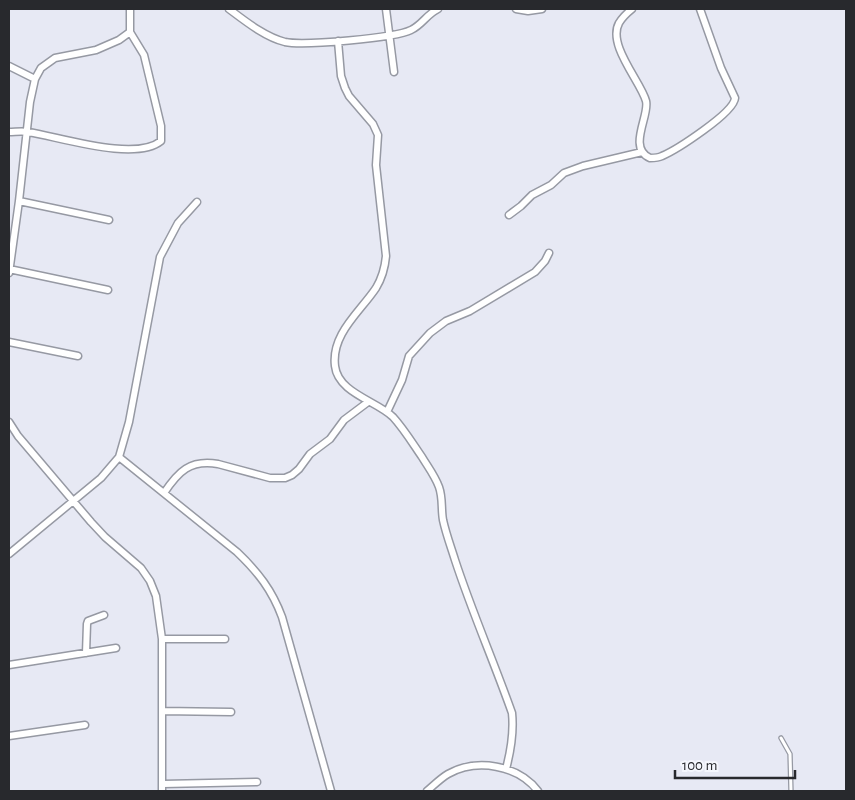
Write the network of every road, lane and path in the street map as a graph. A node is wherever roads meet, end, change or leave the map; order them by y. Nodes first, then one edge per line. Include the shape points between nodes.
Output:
1 (130, 9) edge
2 (229, 9) edge
3 (386, 9) edge
4 (438, 9) edge
5 (516, 9) edge
6 (542, 9) edge
7 (632, 9) edge
8 (700, 9) edge
9 (130, 32) junction
10 (390, 35) junction
11 (338, 41) junction
12 (9, 66) edge
13 (394, 72) dead end
14 (35, 79) junction
15 (9, 132) edge
16 (26, 132) junction
17 (642, 152) junction
18 (19, 201) junction
19 (197, 202) dead end
20 (509, 215) dead end
21 (109, 220) dead end
22 (549, 254) dead end
23 (9, 268) edge
24 (9, 273) edge
25 (108, 290) dead end
26 (9, 342) edge
27 (78, 356) dead end
28 (368, 402) junction
29 (387, 412) junction
30 (9, 422) edge
31 (120, 457) junction
32 (164, 493) junction
33 (74, 502) junction
34 (9, 554) edge
35 (104, 615) dead end
36 (162, 639) junction
37 (225, 639) dead end
38 (116, 648) dead end
39 (86, 653) junction
40 (9, 665) edge
41 (162, 711) junction
42 (231, 712) dead end
43 (86, 726) dead end
44 (9, 736) edge
45 (781, 738) dead end
46 (506, 769) junction
47 (257, 782) dead end
48 (162, 788) edge
49 (331, 791) edge
50 (427, 791) edge
51 (538, 791) edge
52 (791, 791) edge

1 - 9 street
2 - 11 street via 258,29 286,42
3 - 10 street
4 - 10 street via 428,14 413,30
5 - 6 street
7 - 17 street via 619,24 617,32 624,60 647,105 641,128
8 - 17 street via 735,102 701,132 662,156 650,158
9 - 14 street via 96,50 55,58 41,68
9 - 16 street via 144,56 161,126 161,141 139,149 118,149
10 - 11 street
10 - 13 street
11 - 28 street via 345,88 378,135 376,165 386,247 385,267 375,289 342,334 334,360 340,379
12 - 14 street
14 - 16 street
15 - 16 street
16 - 18 street
17 - 20 street via 564,173
18 - 21 street
18 - 23 street
19 - 31 street via 178,223 160,257
22 - 29 street via 534,272 430,333 409,356
23 - 24 street
23 - 25 street
26 - 27 street
28 - 29 street
28 - 32 street via 344,420 330,439 310,454 292,475 270,478 218,464 198,464 181,472
29 - 46 street via 419,452 440,488 446,530 512,713 512,742
30 - 33 street
31 - 32 street
31 - 33 street
32 - 49 street via 237,552 270,590 282,617
33 - 34 street
33 - 36 street via 105,537 141,568 150,581 156,596
35 - 39 street via 86,624
36 - 37 street
36 - 41 street
38 - 39 street
39 - 40 street
41 - 42 street
41 - 48 street
43 - 44 street
45 - 52 lane via 790,754
46 - 50 street via 487,765 464,768 449,773
46 - 51 street via 528,781
47 - 48 street

